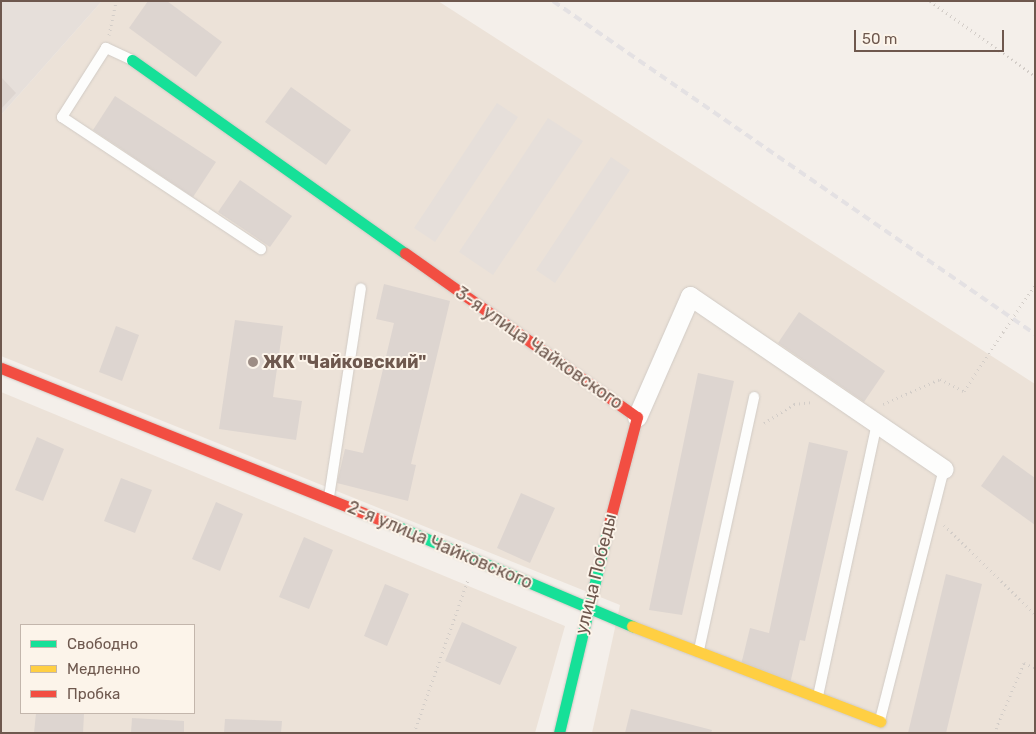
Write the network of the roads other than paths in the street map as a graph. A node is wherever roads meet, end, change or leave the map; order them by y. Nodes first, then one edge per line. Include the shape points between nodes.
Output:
1 (132, 60) joint
2 (261, 249) dead end
3 (361, 288) dead end
4 (1, 368) edge
5 (754, 397) dead end
6 (637, 416) junction
7 (869, 418) junction
8 (944, 469) joint
9 (329, 497) junction
10 (586, 608) junction
11 (698, 652) junction
12 (818, 698) junction
13 (879, 727) edge
14 (559, 733) edge

1 - 2 lane via 106,48 62,117
1 - 6 street, 3-я улица Чайковского
3 - 9 lane
4 - 9 street, 2-я улица Чайковского
5 - 11 lane
6 - 7 street, 3-я улица Чайковского via 690,296
6 - 10 street, улица Победы
7 - 8 street, 3-я улица Чайковского
7 - 12 lane
8 - 13 lane
9 - 10 street, 2-я улица Чайковского
10 - 11 street, 2-я улица Чайковского
10 - 14 street, улица Победы
11 - 12 street, 2-я улица Чайковского
12 - 13 street, 2-я улица Чайковского

